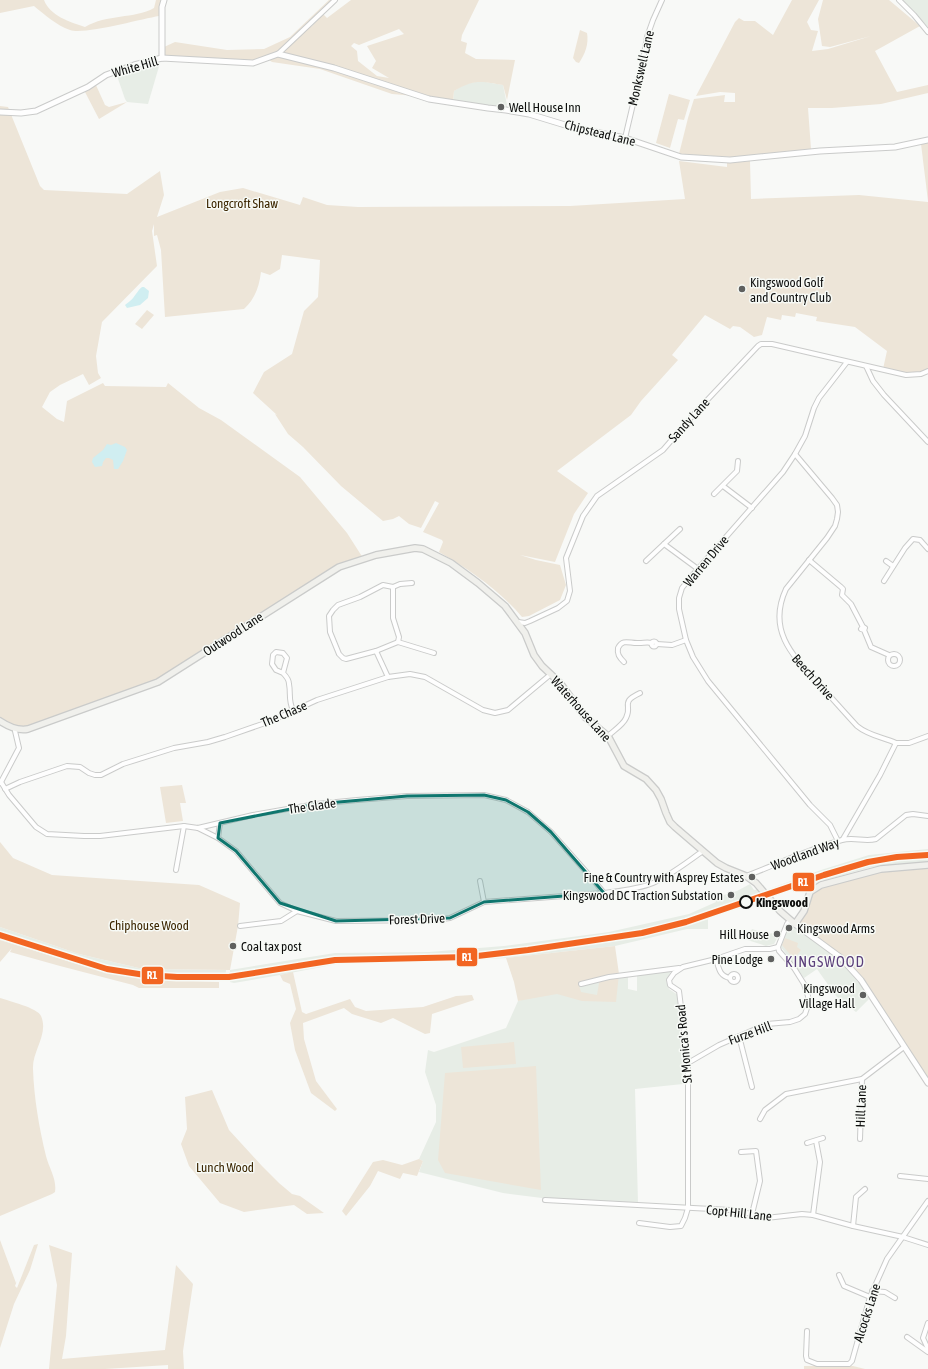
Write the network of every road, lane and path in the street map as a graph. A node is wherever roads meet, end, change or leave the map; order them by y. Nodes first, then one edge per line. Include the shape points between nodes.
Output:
1 (164, 0) edge
2 (335, 0) edge
3 (662, 0) edge
4 (899, 0) edge
5 (928, 32) edge
6 (278, 54) junction
7 (162, 58) junction
8 (0, 112) edge
9 (625, 138) junction
10 (928, 140) edge
11 (847, 362) junction
12 (866, 366) junction
13 (928, 371) edge
14 (928, 442) edge
15 (795, 454) junction
16 (738, 461) dead end
17 (723, 486) junction
18 (714, 494) dead end
19 (752, 508) junction
20 (680, 529) dead end
21 (664, 544) junction
22 (928, 549) edge
23 (809, 560) junction
24 (646, 561) dead end
25 (886, 562) dead end
26 (893, 566) junction
27 (698, 569) junction
28 (462, 571) joint
29 (884, 580) dead end
30 (412, 583) dead end
31 (393, 587) junction
32 (530, 621) junction
33 (518, 622) junction
34 (525, 632) junction
35 (686, 640) junction
36 (398, 642) junction
37 (376, 651) junction
38 (434, 653) dead end
39 (889, 655) dead end
40 (624, 662) dead end
41 (283, 672) junction
42 (551, 674) junction
43 (388, 677) junction
44 (640, 693) dead end
45 (293, 710) junction
46 (0, 721) edge
47 (16, 728) junction
48 (608, 736) junction
49 (928, 736) edge
50 (896, 744) junction
51 (0, 783) edge
52 (5, 789) junction
53 (928, 816) edge
54 (220, 823) junction
55 (184, 826) junction
56 (198, 828) junction
57 (218, 838) junction
58 (841, 840) junction
59 (703, 851) junction
60 (928, 865) edge
61 (176, 870) dead end
62 (746, 876) junction
63 (480, 881) dead end
64 (604, 893) junction
65 (484, 902) junction
66 (297, 911) junction
67 (792, 922) junction
68 (240, 926) dead end
69 (778, 947) junction
70 (716, 959) junction
71 (679, 968) junction
72 (730, 978) dead end
73 (581, 984) dead end
74 (739, 1036) junction
75 (904, 1047) junction
76 (688, 1063) junction
77 (862, 1079) junction
78 (928, 1083) edge
79 (752, 1087) dead end
80 (760, 1119) dead end
81 (823, 1138) dead end
82 (860, 1139) dead end
83 (816, 1141) junction
84 (807, 1143) dead end
85 (741, 1152) dead end
86 (900, 1176) dead end
87 (928, 1180) edge
88 (865, 1189) dead end
89 (545, 1200) dead end
90 (928, 1201) edge
91 (688, 1208) junction
92 (752, 1214) junction
93 (813, 1215) junction
94 (639, 1223) dead end
95 (853, 1226) junction
96 (903, 1237) junction
97 (928, 1245) edge
98 (839, 1275) dead end
99 (872, 1292) junction
100 (870, 1297) junction
101 (894, 1298) dead end
102 (928, 1323) edge
103 (807, 1331) dead end
104 (907, 1337) dead end
105 (928, 1350) edge

1 - 7 street
2 - 6 street
3 - 9 street, Monkswell Lane via 647,37
4 - 5 street
6 - 7 street, White Hill via 253,63
6 - 9 street, Chipstead Lane via 334,68 429,99 522,113 575,128
7 - 8 street, White Hill via 106,75 88,87 36,111
9 - 10 street, Chipstead Lane via 681,157 730,160 895,147
11 - 12 street, Sandy Lane
11 - 15 street, Warren Drive via 819,398 805,436
11 - 32 street, Sandy Lane via 772,344 761,344 755,348 663,450 597,496 583,516 566,558 570,591 567,601
12 - 13 street, Sandy Lane via 910,375
12 - 14 street via 883,394
15 - 19 street, Warren Drive
15 - 23 street, Beech Drive via 832,498 838,512 831,533
16 - 17 street via 737,471
17 - 18 street
17 - 19 street
19 - 27 street, Warren Drive
20 - 21 street
21 - 24 street
21 - 27 street
22 - 26 street via 920,540 913,539
23 - 39 street via 841,587 842,595 851,604 871,646
23 - 50 street, Beech Drive via 784,595 780,615 785,641 796,660 857,726 877,738
25 - 26 street
26 - 29 street
27 - 35 street, Warren Drive via 682,588 679,598 680,621
28 - 33 main road, Waterhouse Lane via 495,597
28 - 47 main road, Outwood Lane via 436,555 415,548 376,554 346,564 158,682 28,729
30 - 31 street
31 - 36 street via 393,618
31 - 37 street via 385,585 338,605 329,616 332,638 343,658 349,659
32 - 33 street, Sandy Lane
32 - 34 street
33 - 34 main road, Waterhouse Lane
34 - 42 main road, Waterhouse Lane via 538,661
35 - 40 street via 672,645 646,642 621,644 618,656
35 - 58 street, Warren Drive via 692,657 708,681
36 - 37 street
36 - 38 street
37 - 43 street
41 - 41 street via 287,658 283,653 276,652 272,657 272,667
41 - 45 street via 290,685 289,698
42 - 43 street, The Chase via 508,710 495,713 483,710 421,675
42 - 48 main road, Waterhouse Lane via 572,697 586,718
43 - 45 street, The Chase
44 - 48 street via 630,699 625,720
45 - 52 street, The Chase via 271,721 225,737 174,748 123,764 101,774 95,775 80,767 67,766
46 - 47 main road, Outwood Lane
47 - 51 street via 14,731 19,748
48 - 59 main road, Waterhouse Lane via 624,766 646,779 656,790 670,822
49 - 50 street via 909,743
50 - 58 street
51 - 52 street, The Glade
52 - 55 street, The Glade via 36,827 47,834 100,836
53 - 58 street, Woodland Way via 906,815 876,839
54 - 56 street, The Glade
54 - 57 street
54 - 64 street, The Glade via 316,804 407,796 484,795 506,800 528,812 551,832
55 - 56 street, The Glade
55 - 61 street
56 - 57 street, Forest Drive
57 - 66 street, Forest Drive via 236,851 280,903
58 - 62 street, Woodland Way via 806,851
59 - 62 main road, Waterhouse Lane via 717,863
59 - 64 street, Forest Drive via 652,883
60 - 67 main road via 881,869 821,885 810,892 804,911
62 - 67 main road, Waterhouse Lane via 762,888
63 - 65 street
64 - 65 street, Forest Drive
65 - 66 street, Forest Drive via 450,918 435,920 336,921
66 - 68 street via 281,922
67 - 69 street via 787,924
67 - 75 street, Waterhouse Lane via 840,957 861,980
69 - 70 street via 745,949
69 - 74 street, Furze Hill via 804,984 808,996 805,1014 799,1019 767,1024
70 - 71 street
70 - 72 street via 720,973
71 - 73 street via 609,977
71 - 76 street, St Monica's Road via 670,977 669,983 679,991
74 - 76 street, Furze Hill
74 - 79 street
75 - 77 street, Hill Lane
75 - 78 street, Waterhouse Lane
76 - 91 street, St Monica's Road
77 - 80 street via 786,1094 765,1110
77 - 82 street, Hill Lane
81 - 83 street
83 - 84 street
83 - 93 street via 820,1162
85 - 92 street via 756,1151 760,1181
86 - 87 street
88 - 95 street via 856,1197
89 - 91 street, Copt Hill Lane
90 - 96 street, Alcocks Lane
91 - 92 street, Copt Hill Lane
91 - 94 street via 681,1226
92 - 93 street, Copt Hill Lane via 766,1218
93 - 95 street, Copt Hill Lane
95 - 96 street, Copt Hill Lane
96 - 97 street, Copt Hill Lane
96 - 99 street, Alcocks Lane via 887,1259
98 - 100 street via 844,1286
99 - 100 street, Alcocks Lane
99 - 101 street via 885,1292
100 - 103 street, Alcocks Lane via 849,1364 817,1364 807,1360
102 - 105 street via 923,1338
104 - 105 street

